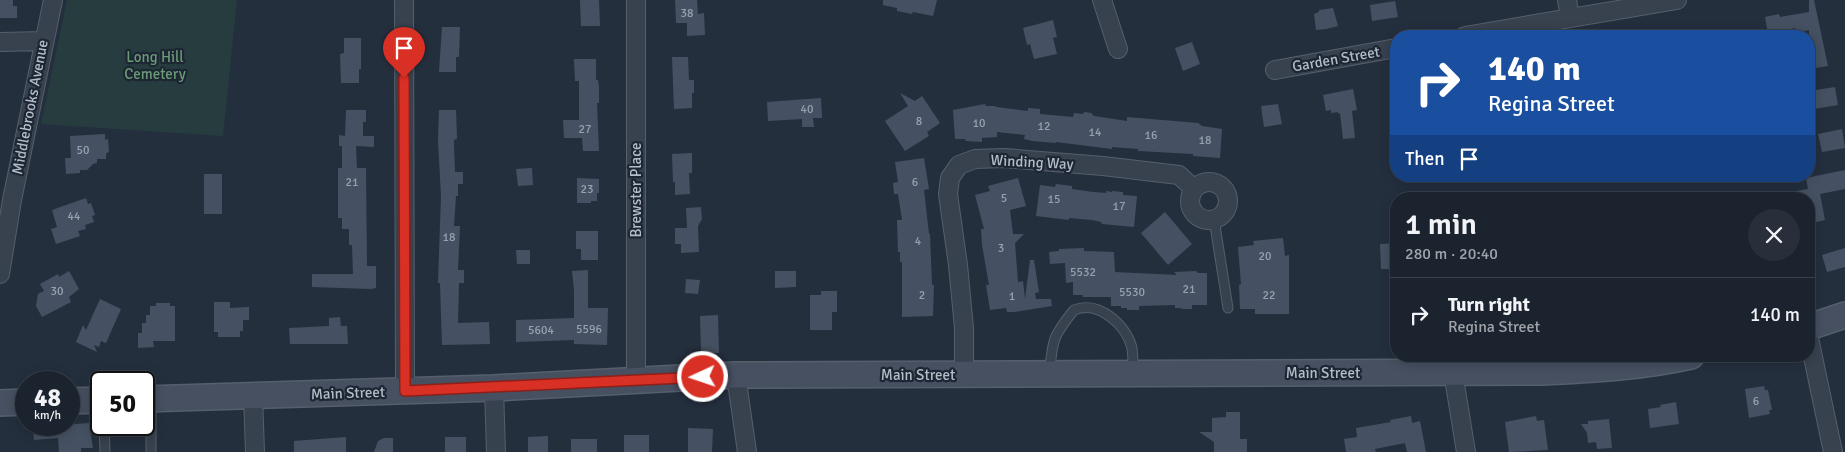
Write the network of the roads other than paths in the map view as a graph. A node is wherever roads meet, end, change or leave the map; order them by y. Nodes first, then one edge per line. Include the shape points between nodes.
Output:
1 (53, 0) edge
2 (404, 0) edge
3 (636, 0) edge
4 (1102, 0) edge
5 (1567, 0) edge
6 (1677, 0) edge
7 (1570, 18) junction
8 (1500, 30) edge
9 (43, 41) junction
10 (0, 42) edge
11 (1118, 49) dead end
12 (1390, 49) edge
13 (1275, 70) dead end
14 (1194, 189) junction
15 (6, 200) edge
16 (1214, 219) junction
17 (0, 274) edge
18 (1228, 308) dead end
19 (1845, 315) edge
20 (1815, 325) edge
21 (1657, 362) edge
22 (1814, 362) edge
23 (1453, 372) junction
24 (1050, 374) junction
25 (1134, 374) junction
26 (736, 375) junction
27 (964, 375) junction
28 (636, 381) junction
29 (494, 388) junction
30 (405, 391) junction
31 (252, 396) junction
32 (155, 399) edge
33 (15, 402) edge
34 (0, 403) edge
35 (104, 436) edge
36 (150, 436) edge
37 (105, 452) edge
38 (151, 452) edge
39 (255, 452) edge
40 (496, 452) edge
41 (747, 452) edge
42 (1466, 452) edge
43 (1833, 452) edge

1 - 9 street, Middlebrooks Avenue
2 - 30 street
3 - 28 street, Brewster Place
4 - 11 street
5 - 7 street
6 - 7 street
7 - 8 street
9 - 10 street
9 - 15 street, Middlebrooks Avenue
12 - 13 street, Garden Street
14 - 16 street via 1190,196 1192,210 1202,219
14 - 16 street via 1205,182 1217,184 1226,194 1227,206
14 - 27 street, Winding Way via 1179,174 1103,166 1004,158 975,159 959,165 950,178 948,194 963,319
15 - 17 street, Middlebrooks Avenue
16 - 18 lane
19 - 20 main road
21 - 23 main road, Main Street via 1540,372
22 - 43 street
23 - 25 main road, Main Street
23 - 42 street
24 - 25 main road, Main Street
24 - 25 lane via 1055,335 1074,310 1088,306 1111,317 1123,329 1132,347
24 - 27 main road, Main Street
26 - 27 main road, Main Street
26 - 28 main road, Main Street
26 - 41 street
28 - 29 main road, Main Street
29 - 30 main road, Main Street
29 - 40 street
30 - 31 main road, Main Street
31 - 32 main road, Main Street
31 - 39 street
33 - 34 main road
35 - 37 lane
36 - 38 lane

